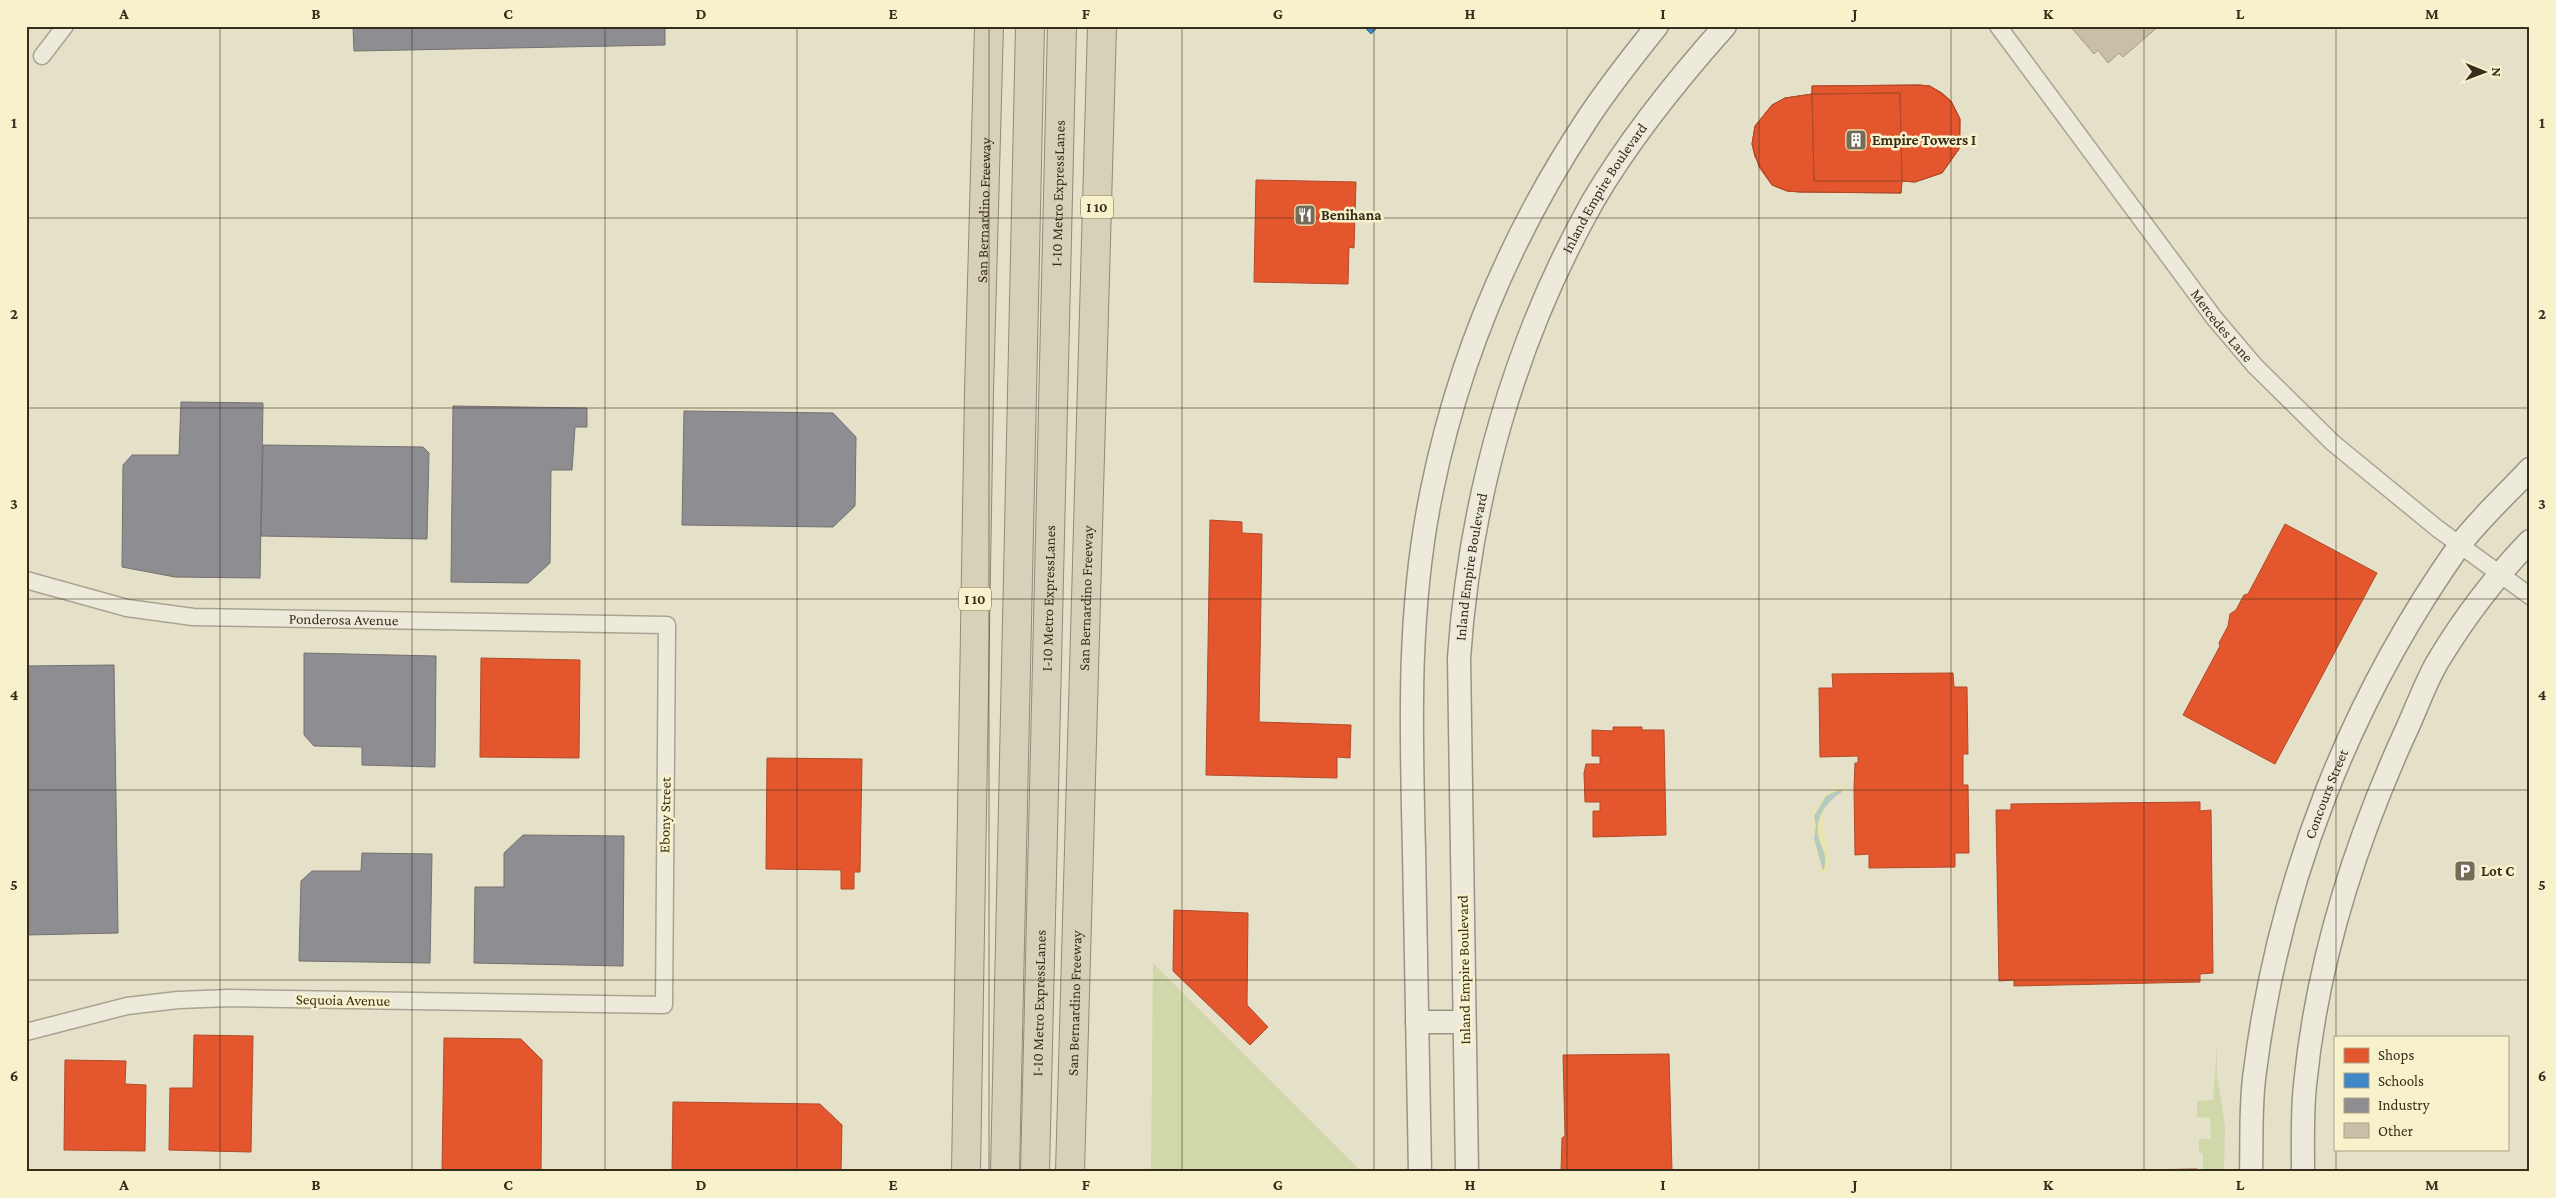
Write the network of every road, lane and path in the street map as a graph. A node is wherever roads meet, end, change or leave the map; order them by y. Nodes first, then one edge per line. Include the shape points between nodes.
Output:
1 (65, 26) edge
2 (989, 26) edge
3 (1030, 26) edge
4 (1062, 26) edge
5 (1067, 26) edge
6 (1657, 26) edge
7 (1725, 26) edge
8 (1998, 26) edge
9 (1102, 28) edge
10 (42, 56) dead end
11 (1061, 66) junction
12 (2530, 469) edge
13 (2530, 541) edge
14 (2460, 545) junction
15 (2499, 573) junction
16 (26, 580) edge
17 (2530, 596) edge
18 (667, 625) joint
19 (664, 1004) joint
20 (1418, 1022) junction
21 (1464, 1022) junction
22 (26, 1032) edge
23 (966, 1172) edge
24 (1006, 1172) edge
25 (1036, 1172) edge
26 (1070, 1172) edge
27 (1420, 1172) edge
28 (1467, 1172) edge
29 (2251, 1172) edge
30 (2303, 1172) edge

1 - 10 street
2 - 23 highway, San Bernardino Freeway / I 10
3 - 24 highway, I-10 Metro ExpressLanes
4 - 11 highway, I-10 Metro ExpressLanes
5 - 11 highway
6 - 20 main road via 1589,117 1524,226 1492,293 1472,348 1455,398 1434,480 1421,554 1411,657
7 - 21 main road, Inland Empire Boulevard via 1676,82 1594,201 1550,288 1523,353 1502,418 1473,532 1463,596 1459,658
8 - 14 street, Mercedes Lane via 2215,319 2255,366 2333,443
9 - 26 highway, San Bernardino Freeway / I 10
11 - 25 highway, I-10 Metro ExpressLanes
12 - 14 main road, Concours Street
13 - 15 main road
14 - 15 street, Mercedes Lane
14 - 29 main road, Concours Street via 2394,650 2338,760 2296,872 2274,955 2254,1072
15 - 17 street, Mercedes Lane
15 - 30 main road via 2438,662 2383,780 2343,890 2322,976 2310,1048 2305,1086
16 - 18 street, Ponderosa Avenue via 127,608 193,617
18 - 19 street, Ebony Street
19 - 22 street, Sequoia Avenue via 178,1000 127,1006
20 - 21 main road
20 - 27 main road
21 - 28 main road, Inland Empire Boulevard

